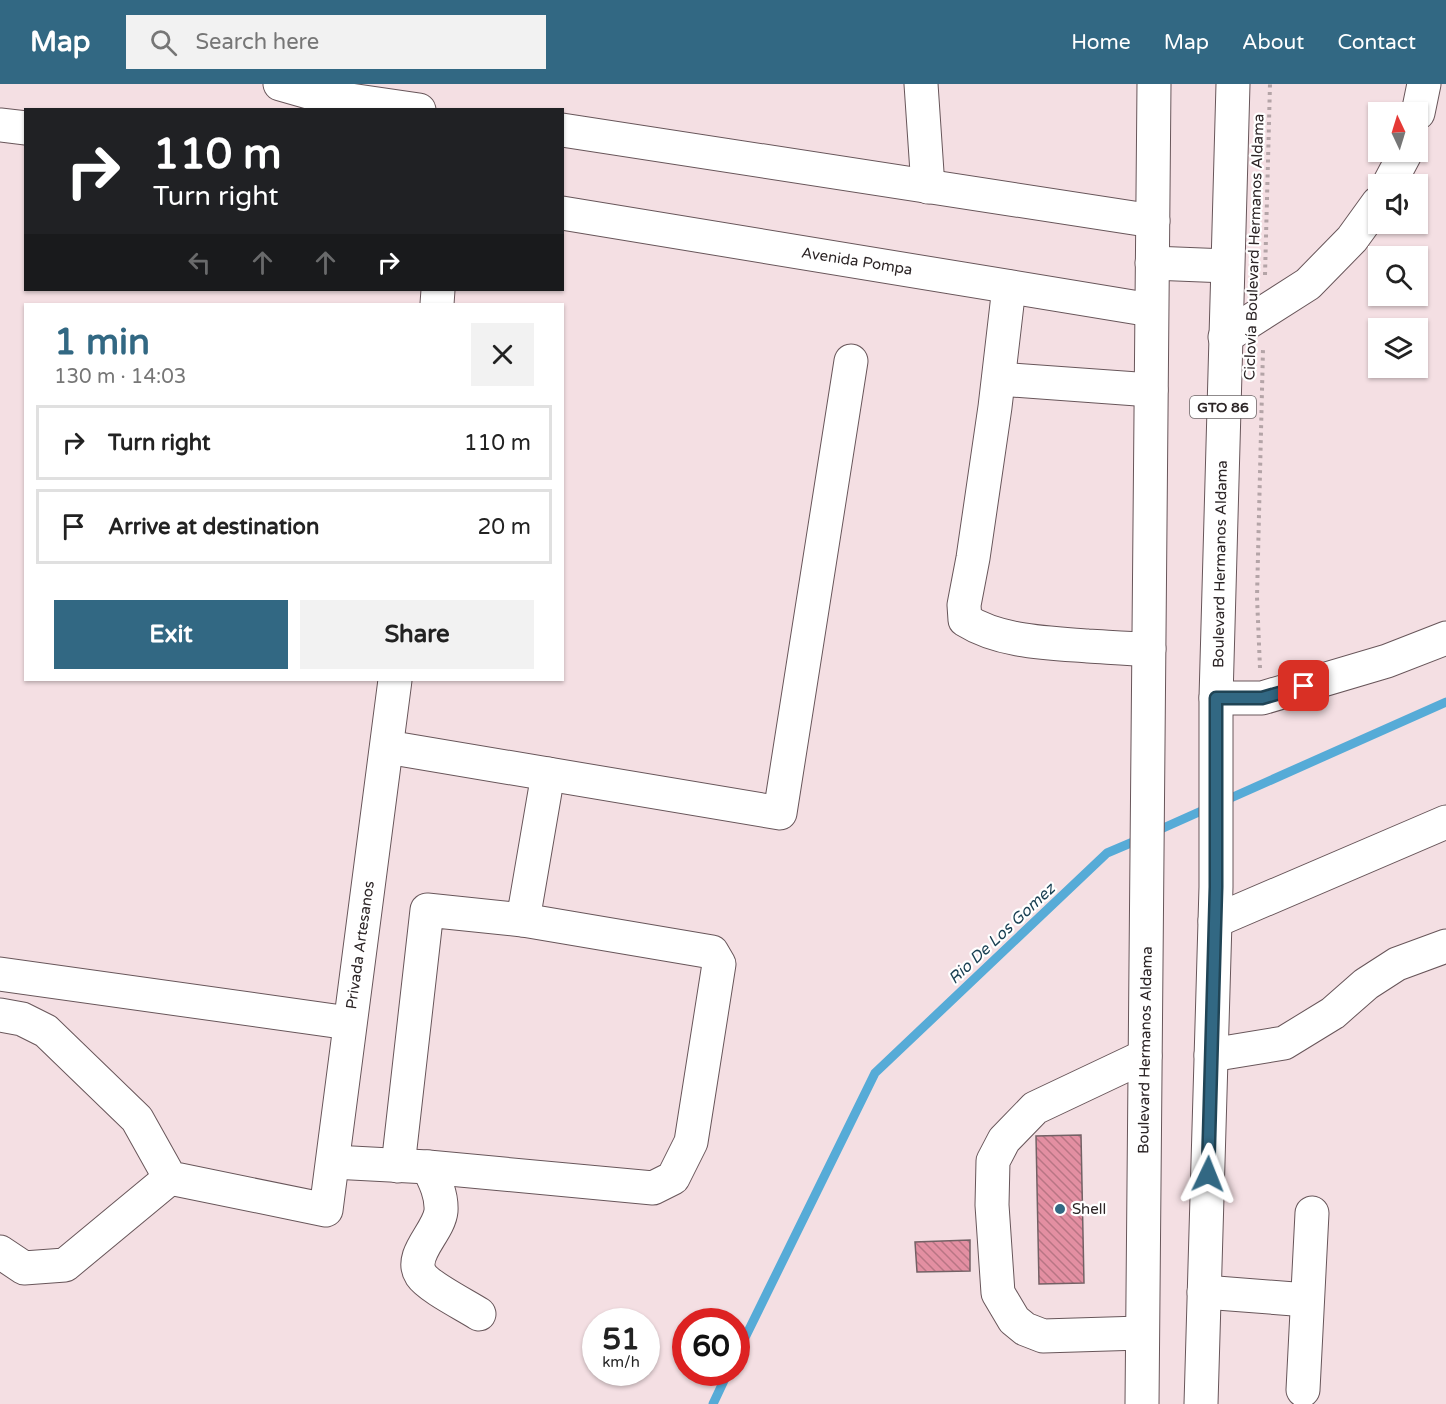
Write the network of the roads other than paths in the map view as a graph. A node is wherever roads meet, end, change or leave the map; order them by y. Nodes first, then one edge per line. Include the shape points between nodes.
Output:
1 (280, 84) edge
2 (921, 84) edge
3 (1154, 84) edge
4 (1233, 84) edge
5 (1424, 84) edge
6 (323, 93) edge
7 (1420, 102) edge
8 (408, 108) edge
9 (0, 124) edge
10 (24, 129) edge
11 (564, 130) edge
12 (928, 187) junction
13 (564, 213) edge
14 (1368, 217) edge
15 (1153, 221) junction
16 (1152, 263) junction
17 (1227, 266) junction
18 (1009, 286) junction
19 (1151, 310) junction
20 (1225, 337) junction
21 (851, 361) dead end
22 (999, 379) junction
23 (1151, 390) junction
24 (1446, 638) edge
25 (1149, 650) junction
26 (395, 681) edge
27 (1216, 698) junction
28 (387, 747) junction
29 (548, 774) junction
30 (1446, 822) edge
31 (523, 920) junction
32 (1215, 921) junction
33 (1446, 946) edge
34 (0, 974) edge
35 (0, 1015) edge
36 (349, 1023) junction
37 (1211, 1055) junction
38 (1145, 1056) junction
39 (333, 1162) junction
40 (413, 1166) junction
41 (170, 1178) junction
42 (1312, 1213) dead end
43 (0, 1252) edge
44 (1204, 1292) junction
45 (1307, 1300) junction
46 (479, 1314) dead end
47 (1141, 1333) junction
48 (1302, 1390) dead end
49 (1142, 1404) edge
50 (1201, 1404) edge

1 - 6 main road
2 - 12 main road
3 - 15 main road, Boulevard Hermanos Aldama
4 - 17 main road, Boulevard Hermanos Aldama / GTO 86
5 - 7 main road
6 - 8 main road
9 - 10 main road
11 - 12 main road
12 - 15 main road
13 - 18 main road, Avenida Pompa
14 - 20 main road via 1308,284
15 - 16 main road, Boulevard Hermanos Aldama
16 - 17 main road
16 - 19 main road, Boulevard Hermanos Aldama
17 - 20 main road, Boulevard Hermanos Aldama / GTO 86
18 - 19 main road, Avenida Pompa
18 - 22 main road
19 - 23 main road, Boulevard Hermanos Aldama
20 - 27 main road, Boulevard Hermanos Aldama / GTO 86
21 - 29 main road via 780,813
22 - 23 main road
22 - 25 main road via 964,605 965,620 996,633 1038,642
23 - 25 main road, Boulevard Hermanos Aldama
24 - 27 main road via 1388,661 1262,698
25 - 38 main road, Boulevard Hermanos Aldama
26 - 28 main road, Privada Artesanos
27 - 32 main road, Boulevard Hermanos Aldama / GTO 86
28 - 29 main road
28 - 36 main road, Privada Artesanos
29 - 31 main road
30 - 32 main road
31 - 40 main road via 427,910
31 - 40 main road via 712,952 719,964 692,1142 673,1178 653,1188
32 - 37 main road, Boulevard Hermanos Aldama / GTO 86
33 - 37 main road via 1397,964 1333,1013 1284,1043
34 - 36 main road
35 - 41 main road via 22,1019 46,1031 136,1119
36 - 39 main road, Privada Artesanos
37 - 44 main road, Boulevard Hermanos Aldama / GTO 86
38 - 47 main road, Boulevard Hermanos Aldama
38 - 47 main road via 1035,1108 1004,1140 993,1161 992,1205 998,1293 1024,1329 1043,1335
39 - 40 main road
39 - 41 main road, Privada Artesanos via 326,1210
40 - 46 main road via 439,1190 441,1212 421,1252 418,1268 428,1282
41 - 43 main road via 65,1265 24,1268
42 - 45 main road
44 - 45 main road
44 - 50 main road, Boulevard Hermanos Aldama / GTO 86
45 - 48 main road
47 - 49 main road, Boulevard Hermanos Aldama

